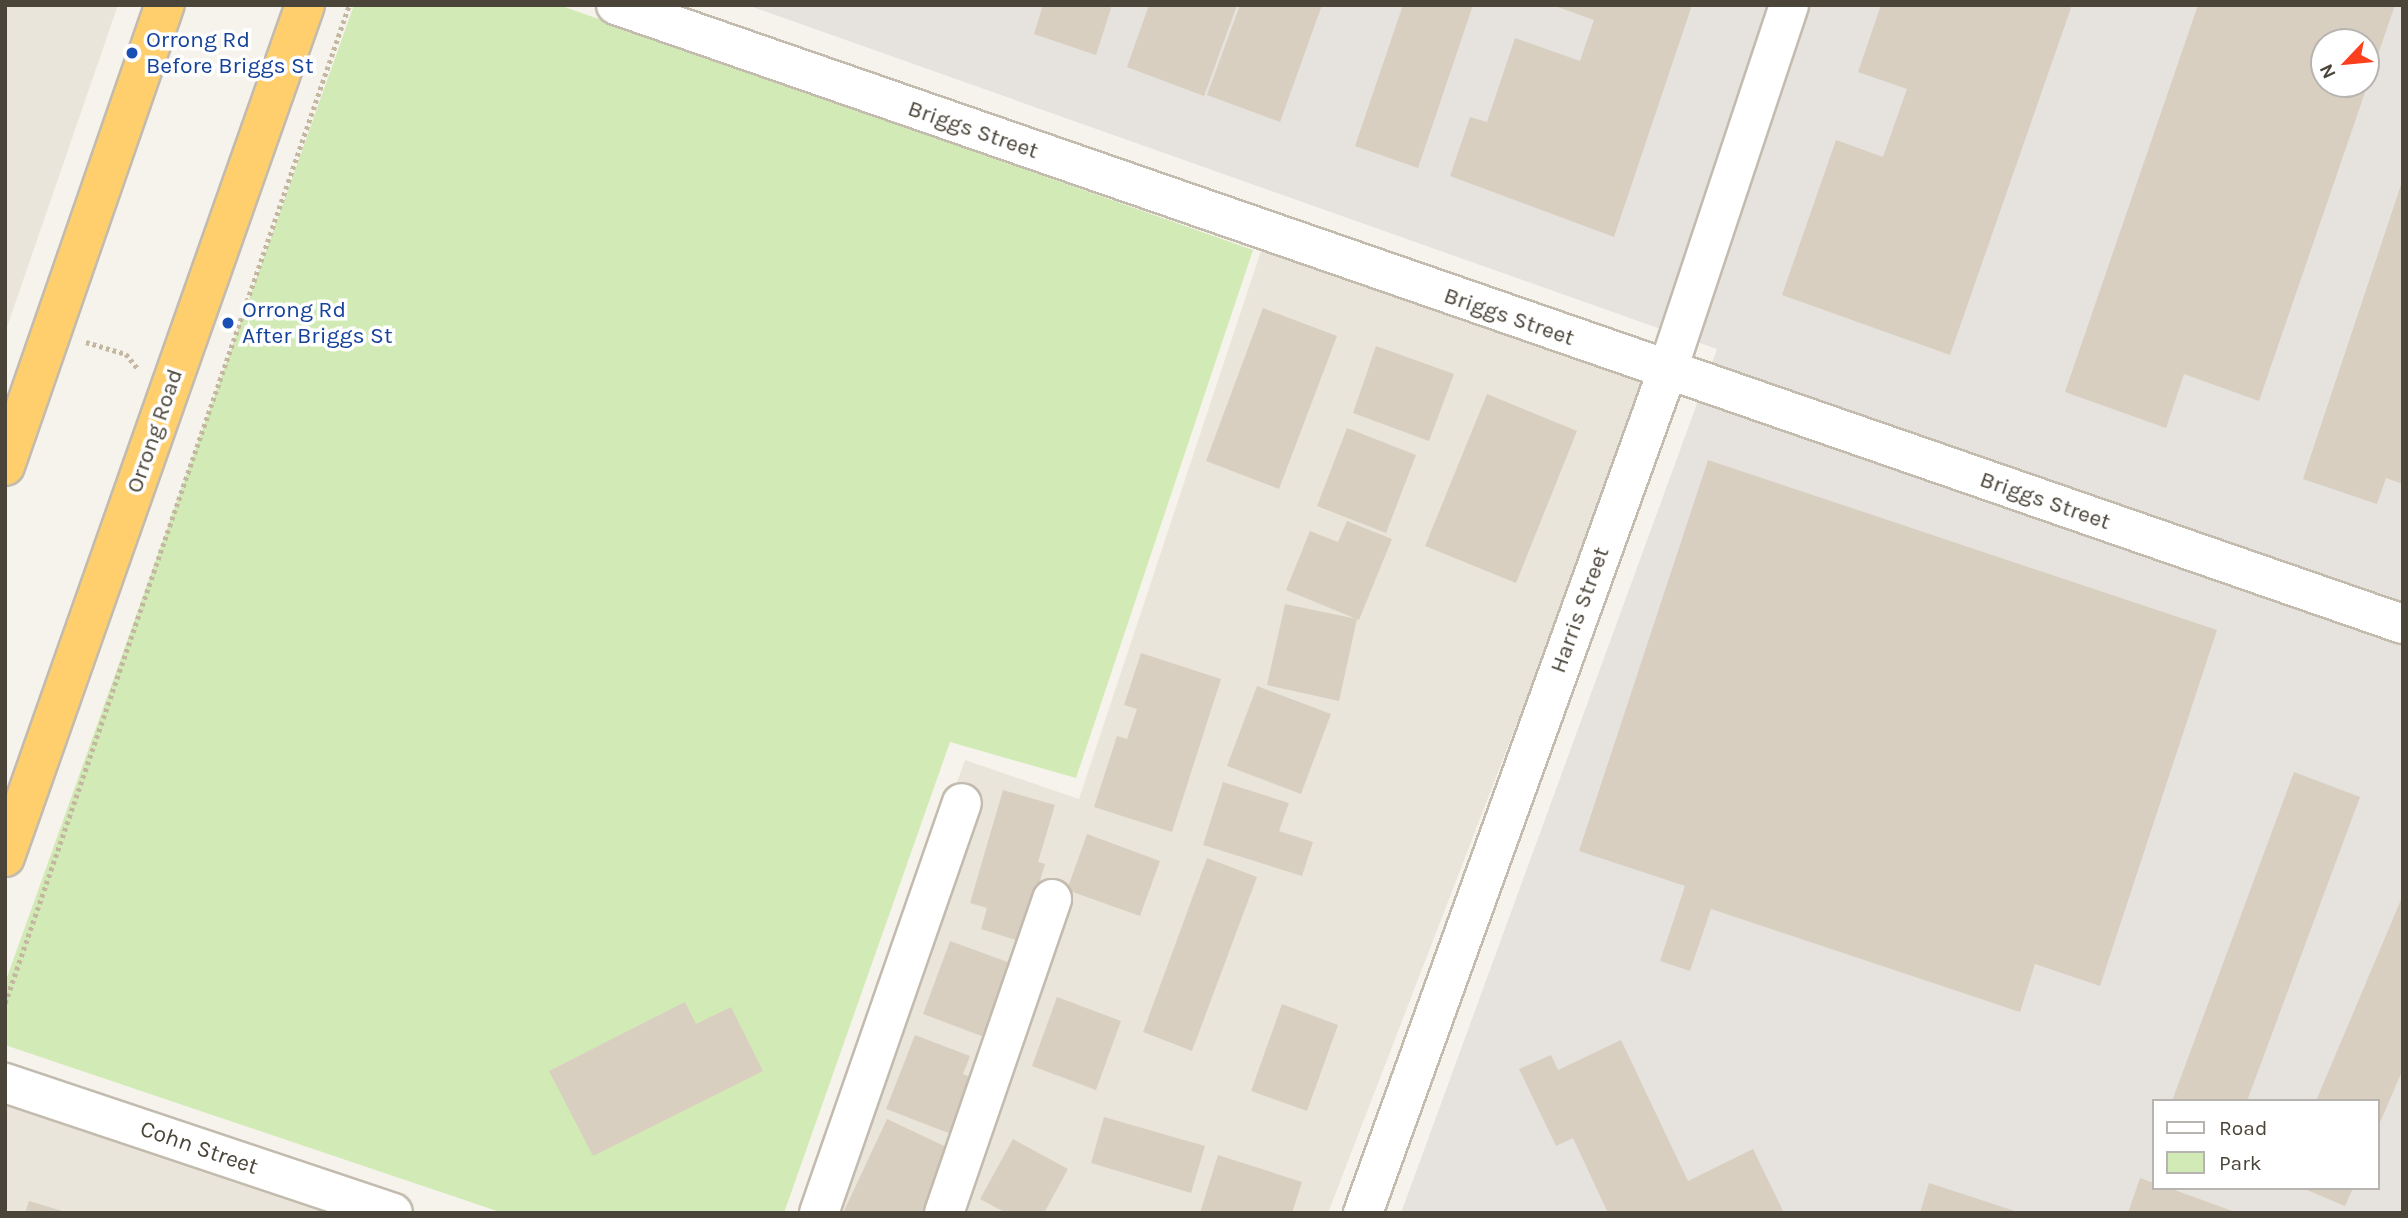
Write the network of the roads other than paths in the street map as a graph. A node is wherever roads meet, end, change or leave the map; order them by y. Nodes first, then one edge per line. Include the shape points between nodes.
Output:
1 (165, 5) edge
2 (305, 5) edge
3 (616, 5) edge
4 (1789, 5) edge
5 (1667, 372) junction
6 (8, 450) edge
7 (2403, 624) edge
8 (962, 803) dead end
9 (5, 858) edge
10 (1052, 899) dead end
11 (5, 1083) edge
12 (393, 1213) edge
13 (819, 1213) edge
14 (944, 1213) edge
15 (1363, 1213) edge

1 - 6 highway via 53,333
2 - 9 highway, Orrong Road
3 - 5 street, Briggs Street
4 - 5 street, Harris Street
5 - 7 street, Briggs Street
5 - 15 street, Harris Street
8 - 13 street
10 - 14 street
11 - 12 street, Cohn Street

